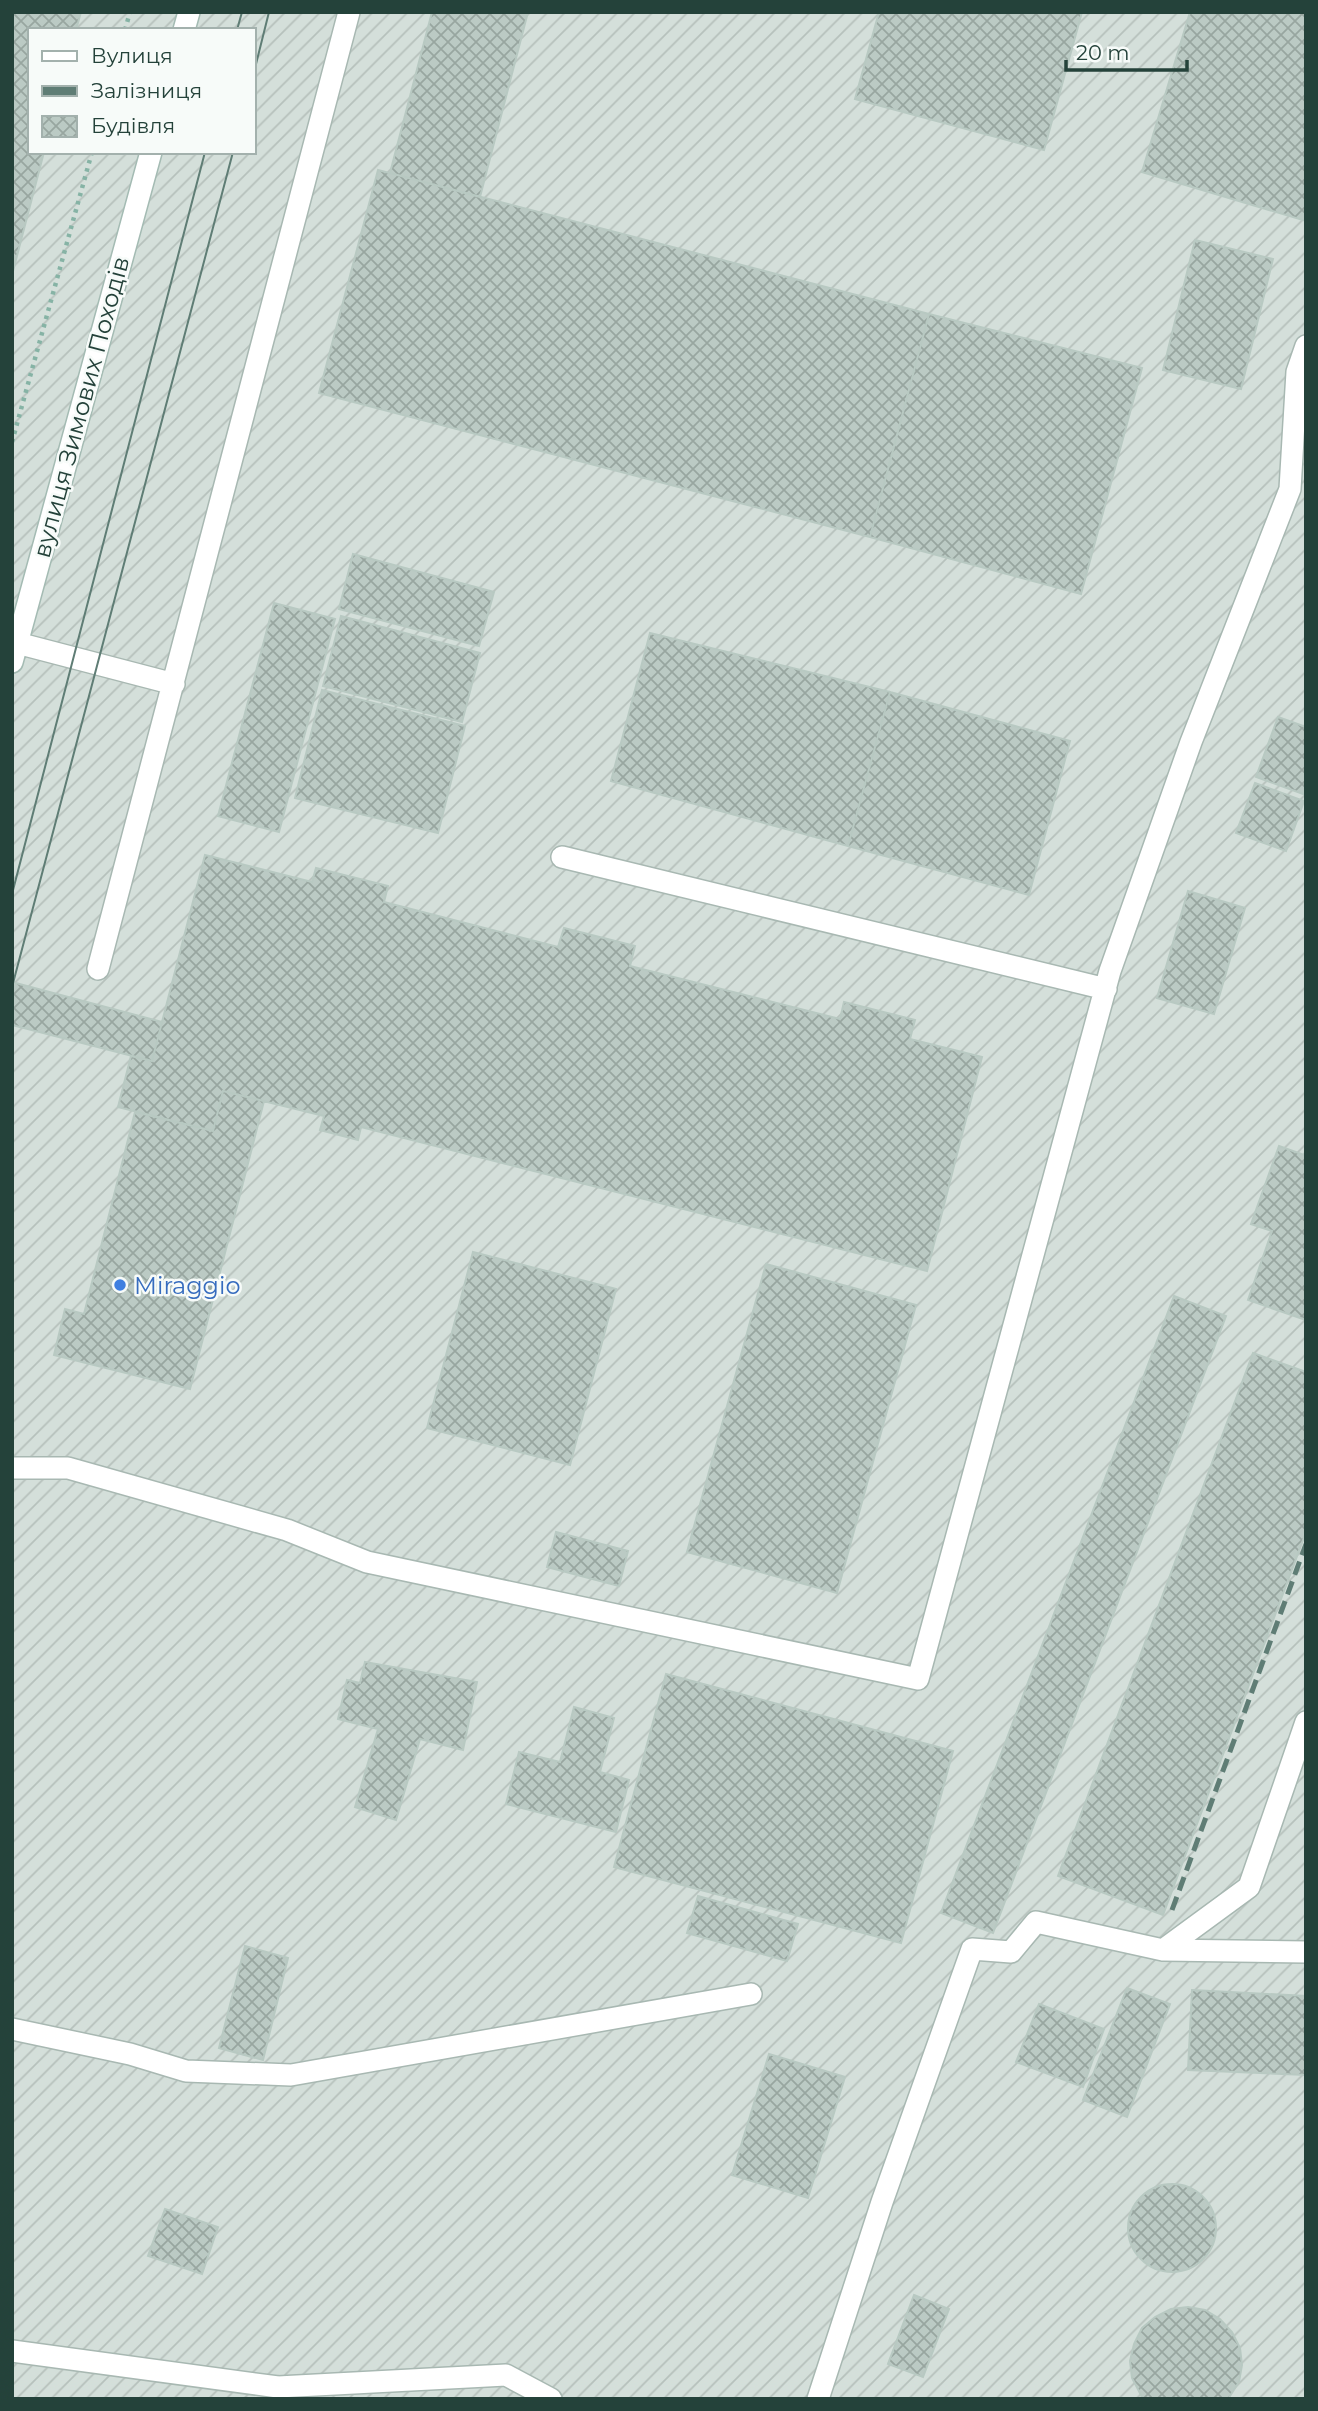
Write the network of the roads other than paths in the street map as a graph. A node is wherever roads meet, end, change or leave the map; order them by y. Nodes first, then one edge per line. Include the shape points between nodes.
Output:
1 (349, 12) edge
2 (150, 154) edge
3 (1306, 346) edge
4 (15, 652) edge
5 (174, 684) junction
6 (562, 857) dead end
7 (98, 969) dead end
8 (1106, 989) junction
9 (12, 1468) edge
10 (1306, 1722) edge
11 (1163, 1950) junction
12 (1306, 1952) edge
13 (751, 1994) dead end
14 (12, 2029) edge
15 (12, 2351) edge
16 (329, 2392) edge
17 (551, 2399) edge
18 (818, 2399) edge

1 - 5 main road
2 - 4 main road, вулиця Зимових Походів
3 - 8 main road via 1297,372 1290,489 1191,742
4 - 5 main road
5 - 7 main road
6 - 8 main road
8 - 9 main road via 918,1679 367,1562 287,1530 68,1468
10 - 11 main road via 1249,1887
11 - 12 main road
11 - 18 main road via 1036,1922 1011,1952 972,1949
13 - 14 main road via 291,2076 186,2071 130,2053
15 - 16 main road
16 - 17 main road via 506,2375

